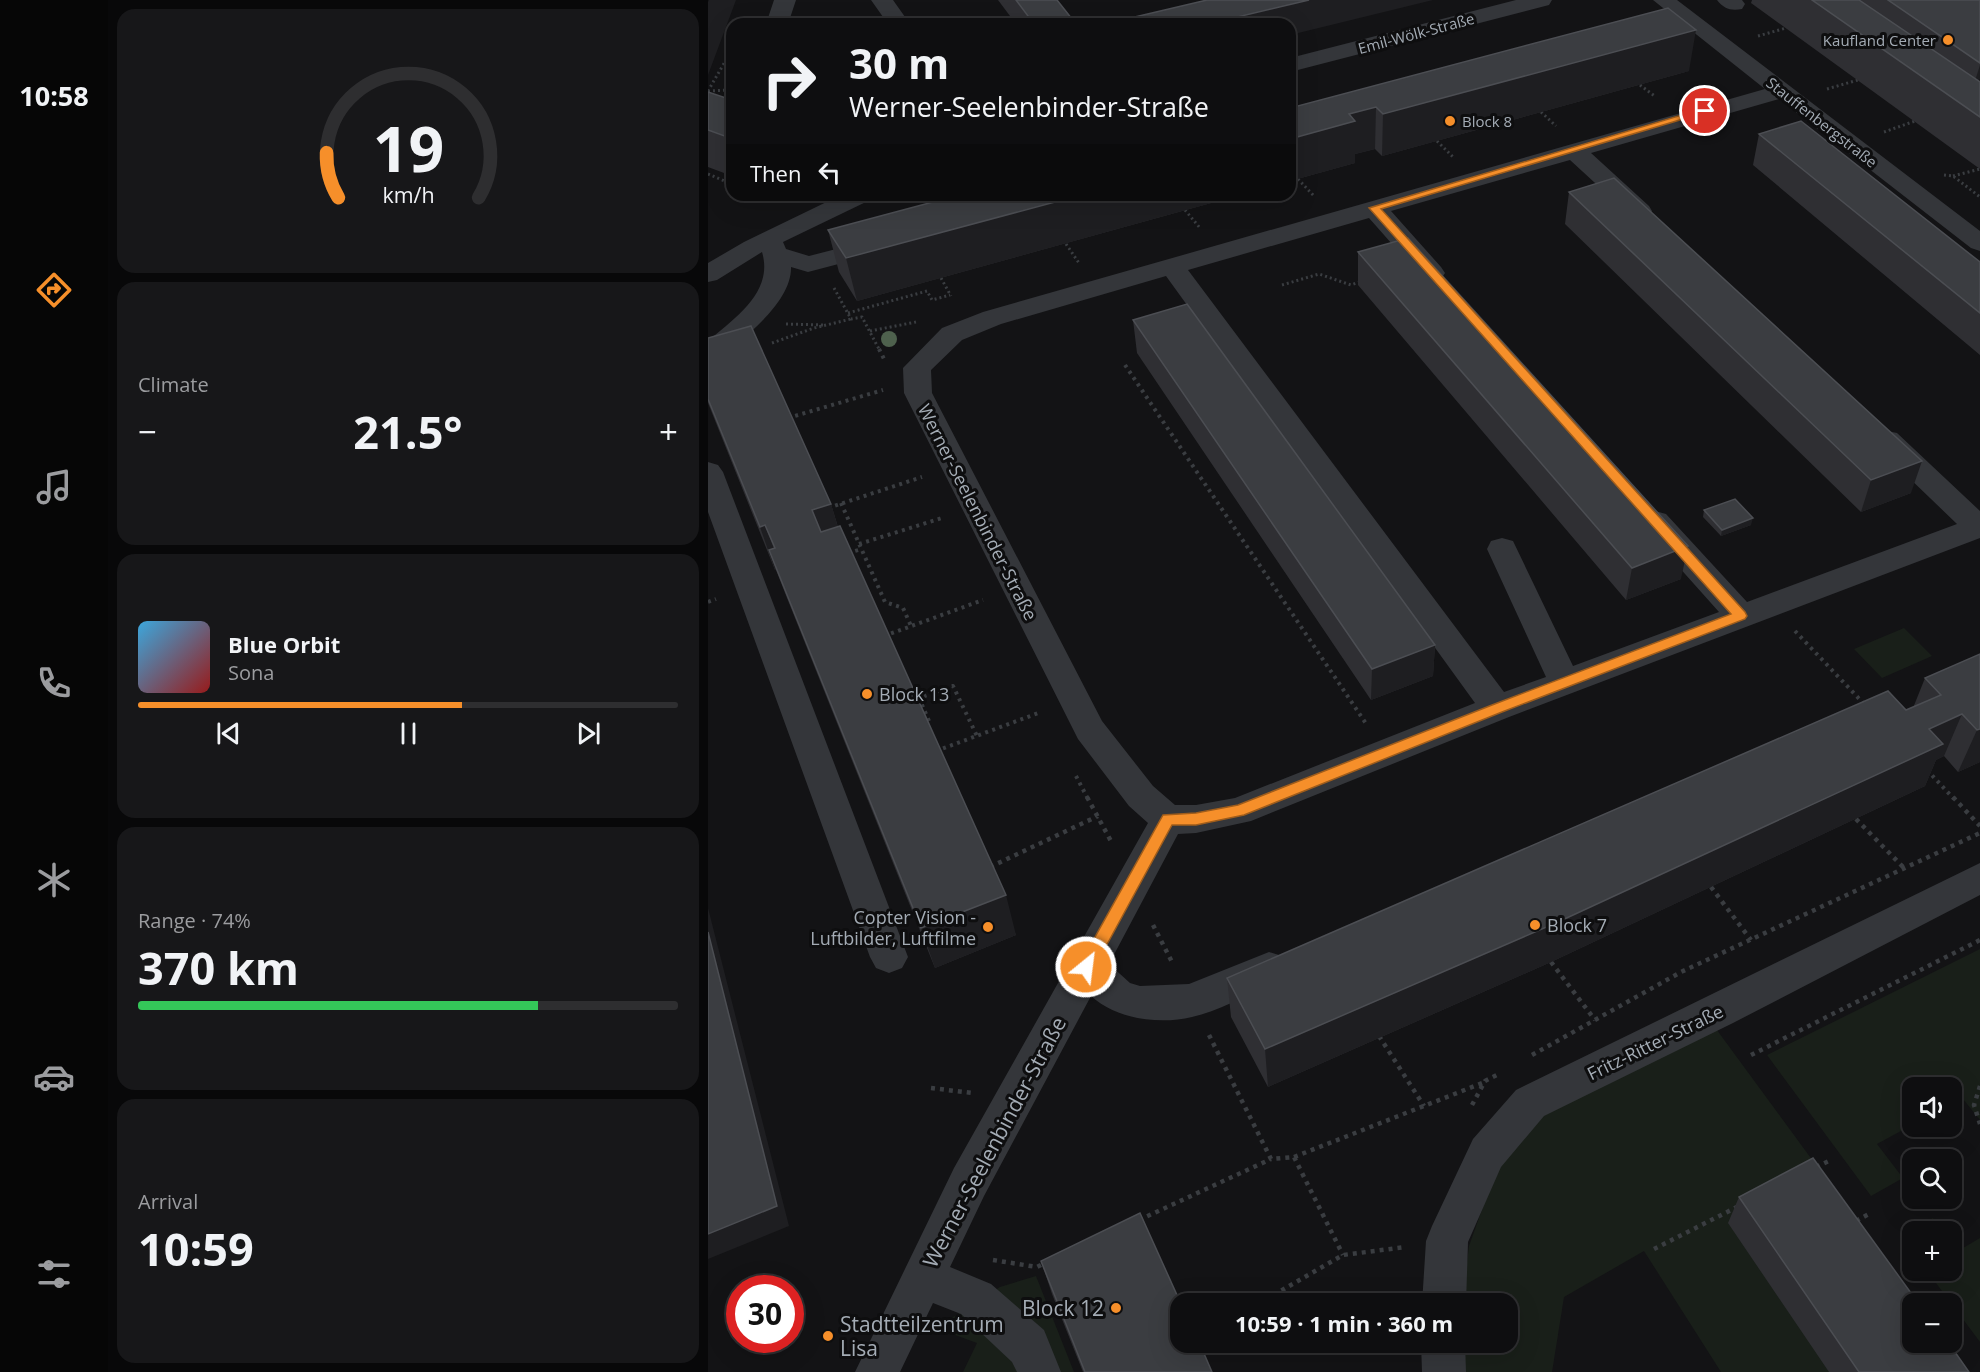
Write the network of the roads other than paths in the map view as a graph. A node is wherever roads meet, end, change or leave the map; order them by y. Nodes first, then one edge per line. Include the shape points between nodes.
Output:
1 (785, 0) edge
2 (882, 0) edge
3 (1541, 0) edge
4 (1664, 0) edge
5 (779, 18) edge
6 (895, 18) edge
7 (1695, 23) junction
8 (1664, 32) edge
9 (1296, 63) edge
10 (1782, 91) junction
11 (1573, 150) junction
12 (851, 201) edge
13 (1374, 208) junction
14 (1657, 227) edge
15 (896, 241) edge
16 (1980, 243) edge
17 (772, 246) junction
18 (1171, 265) junction
19 (708, 274) edge
20 (1450, 293) edge
21 (708, 356) edge
22 (1868, 422) edge
23 (708, 472) edge
24 (1640, 504) edge
25 (1980, 527) edge
26 (1502, 549) dead end
27 (1741, 616) junction
28 (1565, 683) junction
29 (1497, 708) junction
30 (1168, 820) junction
31 (1980, 878) edge
32 (1298, 956) edge
33 (890, 957) dead end
34 (1086, 967) junction
35 (929, 1264) junction
36 (1445, 1293) edge
37 (1443, 1353) edge
38 (877, 1372) edge
39 (1038, 1372) edge
40 (1444, 1372) edge

1 - 5 street
2 - 6 street
3 - 9 street, Emil-Wölk-Straße
4 - 7 street, Stauffenbergstraße
7 - 8 street
7 - 10 street, Stauffenbergstraße
10 - 11 street, Werner-Seelenbinder-Straße
10 - 16 street, Stauffenbergstraße
11 - 13 street, Werner-Seelenbinder-Straße
11 - 14 street
12 - 17 street
13 - 18 street, Werner-Seelenbinder-Straße
13 - 20 street
15 - 17 street via 808,264
17 - 19 street
17 - 21 street via 779,268 770,296
18 - 29 street
18 - 30 street, Werner-Seelenbinder-Straße via 992,318 952,334 917,368 918,393 1090,730 1141,796
22 - 25 street
23 - 33 street
24 - 27 street
25 - 27 street
26 - 28 street
27 - 28 street
28 - 29 street
29 - 30 street via 1239,811
30 - 34 street, Werner-Seelenbinder-Straße
31 - 36 street, Fritz-Ritter-Straße via 1530,1103 1488,1153 1447,1241
32 - 34 street via 1191,1001 1140,1003 1117,995
34 - 35 street, Werner-Seelenbinder-Straße
35 - 38 street, Werner-Seelenbinder-Straße
35 - 39 street via 976,1299 1029,1347
37 - 40 street

